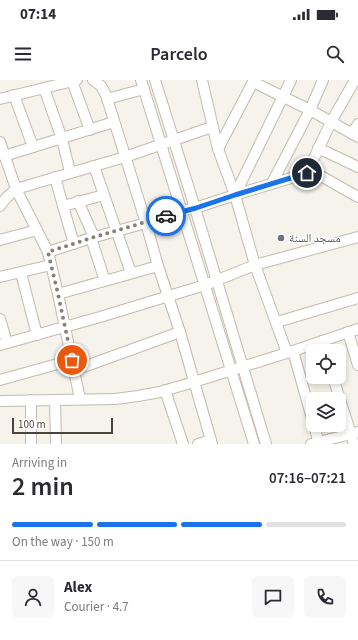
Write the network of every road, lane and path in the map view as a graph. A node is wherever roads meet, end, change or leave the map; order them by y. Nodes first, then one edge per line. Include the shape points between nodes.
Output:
1 (93, 80) edge
2 (157, 80) edge
3 (202, 80) edge
4 (291, 80) edge
5 (323, 80) edge
6 (355, 80) edge
7 (75, 81) edge
8 (253, 81) edge
9 (142, 84) edge
10 (44, 88) junction
11 (14, 95) junction
12 (283, 96) junction
13 (0, 99) edge
14 (108, 99) junction
15 (310, 110) junction
16 (114, 122) junction
17 (331, 122) junction
18 (358, 124) edge
19 (212, 128) junction
20 (90, 130) junction
21 (355, 135) edge
22 (62, 139) junction
23 (174, 141) junction
24 (0, 142) edge
25 (161, 145) junction
26 (33, 147) junction
27 (318, 148) junction
28 (218, 149) junction
29 (4, 156) junction
30 (125, 156) junction
31 (94, 166) junction
32 (358, 167) edge
33 (70, 172) junction
34 (307, 173) junction
35 (55, 177) junction
36 (272, 183) junction
37 (16, 189) junction
38 (357, 194) edge
39 (104, 195) junction
40 (235, 195) junction
41 (78, 202) junction
42 (0, 206) edge
43 (63, 206) junction
44 (196, 208) junction
45 (182, 211) junction
46 (146, 222) junction
47 (37, 230) junction
48 (116, 231) junction
49 (92, 237) junction
50 (358, 237) edge
51 (0, 240) edge
52 (74, 244) junction
53 (48, 252) junction
54 (256, 265) junction
55 (51, 266) junction
56 (158, 266) junction
57 (21, 273) junction
58 (131, 273) junction
59 (0, 277) edge
60 (217, 281) junction
61 (105, 282) junction
62 (205, 285) junction
63 (58, 294) junction
64 (168, 296) junction
65 (358, 298) edge
66 (0, 319) edge
67 (277, 322) junction
68 (65, 327) junction
69 (358, 329) edge
70 (180, 332) junction
71 (348, 332) junction
72 (37, 335) junction
73 (322, 341) junction
74 (4, 344) edge
75 (323, 344) edge
76 (290, 352) junction
77 (73, 365) junction
78 (358, 365) edge
79 (243, 366) junction
80 (232, 370) junction
81 (0, 380) edge
82 (194, 382) junction
83 (336, 384) edge
84 (165, 390) junction
85 (80, 399) junction
86 (31, 400) junction
87 (55, 400) junction
88 (0, 401) edge
89 (306, 401) edge
90 (315, 432) edge
91 (355, 433) edge
92 (211, 442) edge
93 (316, 443) edge
94 (31, 444) edge
95 (56, 444) edge
96 (183, 444) edge
97 (198, 444) edge
98 (254, 444) edge
99 (266, 444) edge
100 (354, 444) edge

1 - 14 street via 101,86
2 - 23 street
3 - 19 street
4 - 12 street
5 - 15 street
6 - 17 street
7 - 10 street
7 - 20 street
8 - 12 street
8 - 28 street
9 - 14 street
9 - 25 street
10 - 11 street
10 - 22 street
11 - 13 street
11 - 26 street
12 - 15 street
12 - 40 street
14 - 16 street
15 - 17 street
15 - 36 street
16 - 20 street
16 - 30 street
17 - 21 street
17 - 27 street
18 - 21 street
19 - 23 street
19 - 28 street
20 - 22 street
22 - 26 street
22 - 33 street
23 - 25 street
23 - 44 street
24 - 29 street
25 - 30 street
25 - 45 street
26 - 29 street
27 - 32 street
27 - 34 street
28 - 40 street
29 - 37 street
30 - 31 street
30 - 46 street
31 - 33 street
31 - 39 street
33 - 35 street
34 - 36 street
34 - 38 street via 321,176
35 - 37 street
35 - 43 street
36 - 40 street
37 - 42 street
37 - 47 street
39 - 41 street
39 - 48 street
40 - 44 street
40 - 54 street
41 - 43 street
41 - 49 street
43 - 52 street
44 - 45 street
44 - 60 street
45 - 46 street
45 - 62 street
46 - 48 street
46 - 56 street
47 - 51 street
47 - 53 street
48 - 49 street
48 - 58 street
49 - 52 street
49 - 61 street
50 - 54 street
52 - 53 street
53 - 55 street
54 - 60 street
54 - 67 street
55 - 57 street
55 - 63 street
56 - 58 street
56 - 64 street
57 - 59 street
57 - 72 street
58 - 61 street
60 - 62 street
60 - 79 street
61 - 63 street
62 - 64 street
62 - 80 street
63 - 68 street
64 - 68 street
64 - 70 street
65 - 67 street
66 - 74 street
67 - 76 street
68 - 72 street
68 - 77 street
69 - 71 street
70 - 77 street
70 - 82 street
71 - 73 street
71 - 78 street
72 - 74 street
73 - 75 street
73 - 76 street
76 - 79 street
76 - 89 street
77 - 81 street
77 - 85 street
79 - 80 street
79 - 99 street
80 - 82 street
80 - 98 street
82 - 84 street
82 - 92 street
83 - 91 street
84 - 85 street via 126,398
84 - 96 street
85 - 87 street
86 - 87 street
86 - 88 street
86 - 94 street
87 - 95 street
90 - 93 street
91 - 93 street
91 - 100 street
92 - 97 street

